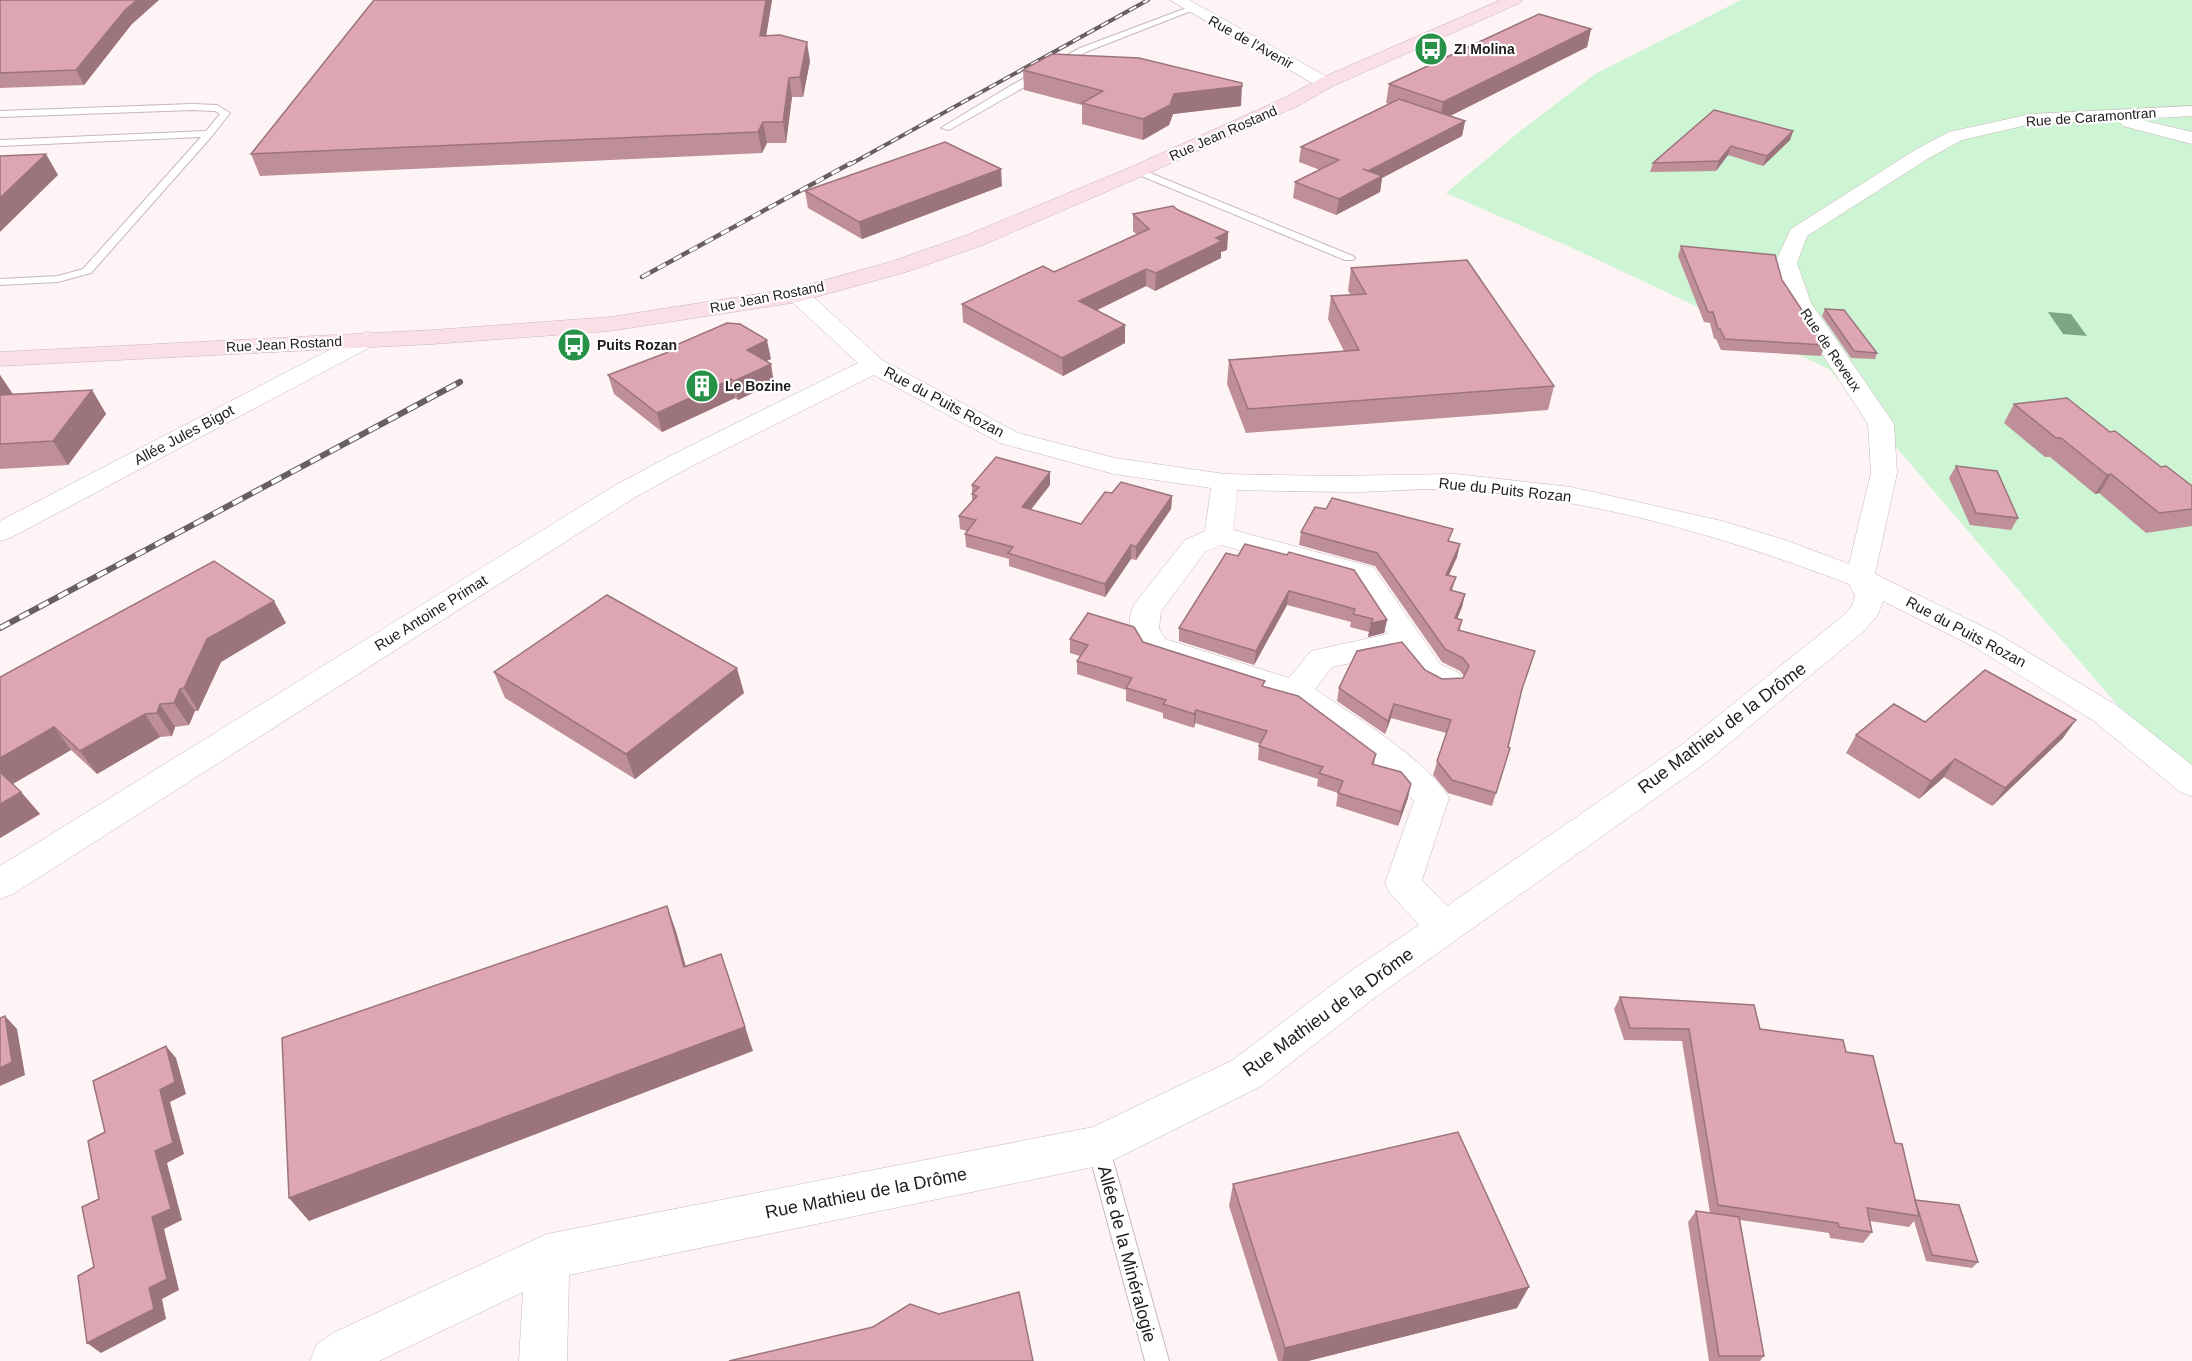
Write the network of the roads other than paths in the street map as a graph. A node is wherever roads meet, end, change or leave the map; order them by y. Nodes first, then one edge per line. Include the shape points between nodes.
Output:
1 (1514, 0) edge
2 (1185, 4) edge
3 (1118, 36) junction
4 (1129, 40) dead end
5 (1325, 83) junction
6 (2192, 111) edge
7 (0, 114) edge
8 (2110, 114) junction
9 (946, 128) dead end
10 (208, 134) junction
11 (1956, 136) joint
12 (2192, 138) edge
13 (0, 143) edge
14 (1138, 171) junction
15 (1349, 258) dead end
16 (0, 282) edge
17 (798, 295) junction
18 (368, 339) junction
19 (0, 358) edge
20 (874, 365) junction
21 (1225, 482) junction
22 (0, 532) edge
23 (1218, 535) junction
24 (1860, 578) junction
25 (1408, 641) junction
26 (1448, 681) edge
27 (1296, 691) junction
28 (2192, 783) edge
29 (0, 884) edge
30 (1444, 928) junction
31 (1098, 1146) junction
32 (546, 1257) junction
33 (333, 1361) edge
34 (543, 1361) edge
35 (1157, 1361) edge

1 - 5 main road, Rue Jean Rostand
2 - 3 lane
2 - 5 street, Rue de l'Avenir
3 - 4 lane
3 - 9 lane via 1023,82
5 - 14 main road, Rue Jean Rostand
6 - 8 street, Rue de Caramontran
7 - 10 lane via 192,107 225,112
8 - 11 street, Rue de Caramontran via 2031,119
8 - 12 street via 2147,128
10 - 13 lane
10 - 16 lane via 87,271 58,279
11 - 24 street, Rue de Reveux via 1798,233 1786,263 1800,303 1881,424 1884,473
14 - 15 lane
14 - 17 main road, Rue Jean Rostand via 975,240
17 - 18 main road, Rue Jean Rostand via 610,324
17 - 20 street, Rue du Puits Rozan
18 - 19 main road, Rue Jean Rostand
18 - 22 street, Allée Jules Bigot
20 - 21 street, Rue du Puits Rozan via 1009,438 1114,466
20 - 29 street, Rue Antoine Primat via 624,492
21 - 23 street
21 - 24 street, Rue du Puits Rozan via 1456,482 1571,495 1712,526
23 - 25 street via 1363,574
23 - 27 street via 1194,546 1146,610 1144,629 1154,646 1173,654
24 - 28 street, Rue du Puits Rozan via 1935,613 2042,673 2105,714
24 - 30 street, Rue Mathieu de la Drôme via 1870,597 1866,609 1828,646 1696,752
25 - 26 street via 1429,672
25 - 27 street via 1322,658
27 - 30 street via 1410,774 1432,798 1403,883
30 - 31 street, Rue Mathieu de la Drôme via 1247,1073
31 - 32 street, Rue Mathieu de la Drôme
31 - 35 lane, Allée de la Minéralogie
32 - 33 street, Rue Mathieu de la Drôme
32 - 34 street

